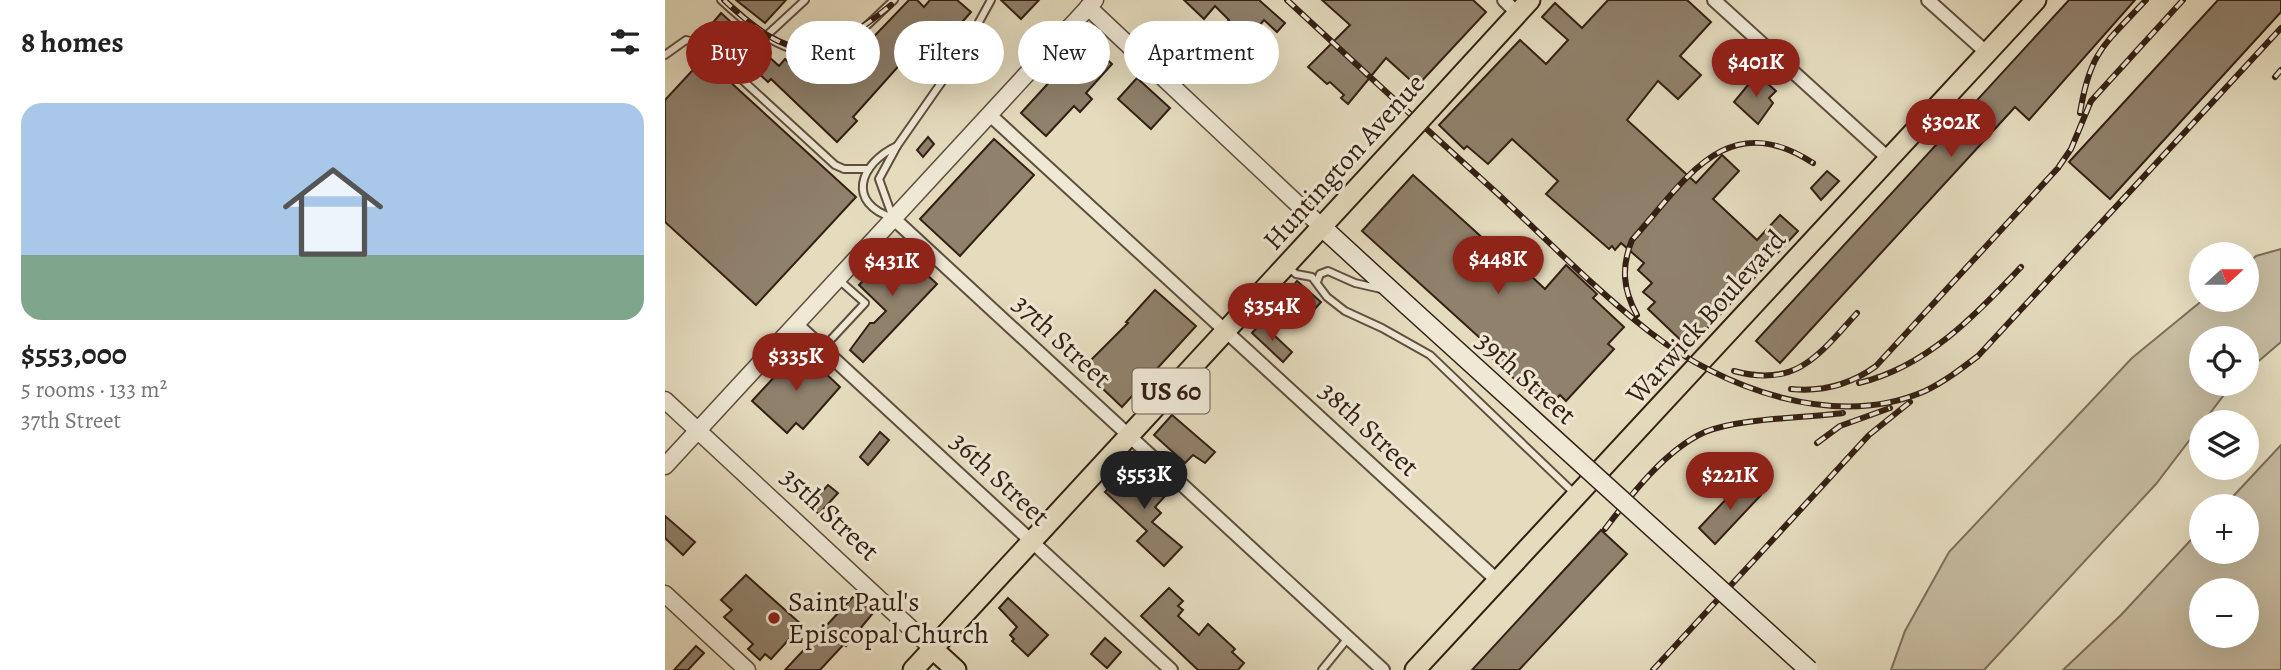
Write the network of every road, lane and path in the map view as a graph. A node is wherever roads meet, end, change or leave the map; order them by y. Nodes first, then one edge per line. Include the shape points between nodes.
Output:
1 (721, 0) edge
2 (805, 0) edge
3 (894, 0) edge
4 (982, 0) edge
5 (1714, 0) edge
6 (1928, 0) edge
7 (2036, 0) edge
8 (990, 3) edge
9 (1091, 4) edge
10 (1517, 4) edge
11 (746, 21) edge
12 (772, 31) edge
13 (772, 41) edge
14 (1987, 53) junction
15 (665, 55) edge
16 (989, 114) junction
17 (897, 146) junction
18 (1889, 159) junction
19 (868, 169) junction
20 (893, 218) junction
21 (1322, 227) junction
22 (1287, 266) junction
23 (838, 278) junction
24 (1317, 282) junction
25 (1391, 290) junction
26 (796, 324) junction
27 (1226, 331) junction
28 (823, 348) junction
29 (665, 400) edge
30 (698, 430) junction
31 (1130, 437) junction
32 (665, 466) edge
33 (1578, 496) junction
34 (1033, 542) junction
35 (1499, 582) junction
36 (665, 594) edge
37 (1469, 613) junction
38 (1348, 638) junction
39 (933, 649) junction
40 (747, 670) edge
41 (913, 670) edge
42 (956, 670) edge
43 (1171, 670) edge
44 (1322, 670) edge
45 (1383, 670) edge
46 (1415, 670) edge
47 (1431, 670) edge
48 (1809, 670) edge

1 - 11 lane
2 - 12 lane
3 - 13 lane via 839,46 812,52
4 - 8 lane
5 - 18 street
6 - 14 street
7 - 14 main road, Warwick Boulevard
8 - 17 lane via 962,53
9 - 16 street
9 - 21 street, 39th Street
10 - 21 main road, Huntington Avenue / US 60, bridge via 1431,108
14 - 18 main road, Warwick Boulevard
15 - 19 lane via 686,40 703,44 835,165
16 - 20 street
16 - 27 street, 38th Street
17 - 19 lane
17 - 20 lane via 879,179
18 - 33 main road, Warwick Boulevard
19 - 20 lane via 863,178 866,201 876,213
20 - 23 street
20 - 31 street, 37th Street
21 - 22 main road, Huntington Avenue / US 60
21 - 25 main road, 39th Street
22 - 24 lane
22 - 27 main road, Huntington Avenue / US 60
23 - 26 street
23 - 28 lane via 865,303
24 - 25 lane via 1320,274 1333,271 1355,283
24 - 33 lane via 1345,311 1430,355
25 - 48 main road, 39th Street, bridge
26 - 28 street, 36th Street
26 - 30 street
27 - 31 main road, Huntington Avenue / US 60
27 - 35 street, 38th Street
28 - 34 street, 36th Street
29 - 30 street, 35th Street
30 - 32 street
30 - 39 street, 35th Street
31 - 34 main road, Huntington Avenue / US 60
31 - 38 street, 37th Street
33 - 35 main road, Warwick Boulevard
34 - 39 main road, Huntington Avenue / US 60
34 - 43 street, 36th Street
35 - 37 main road, Warwick Boulevard
36 - 40 street
37 - 46 main road, Warwick Boulevard
37 - 47 main road
38 - 44 lane
38 - 45 street, 37th Street
39 - 41 main road, Huntington Avenue / US 60
39 - 42 main road, 35th Street

